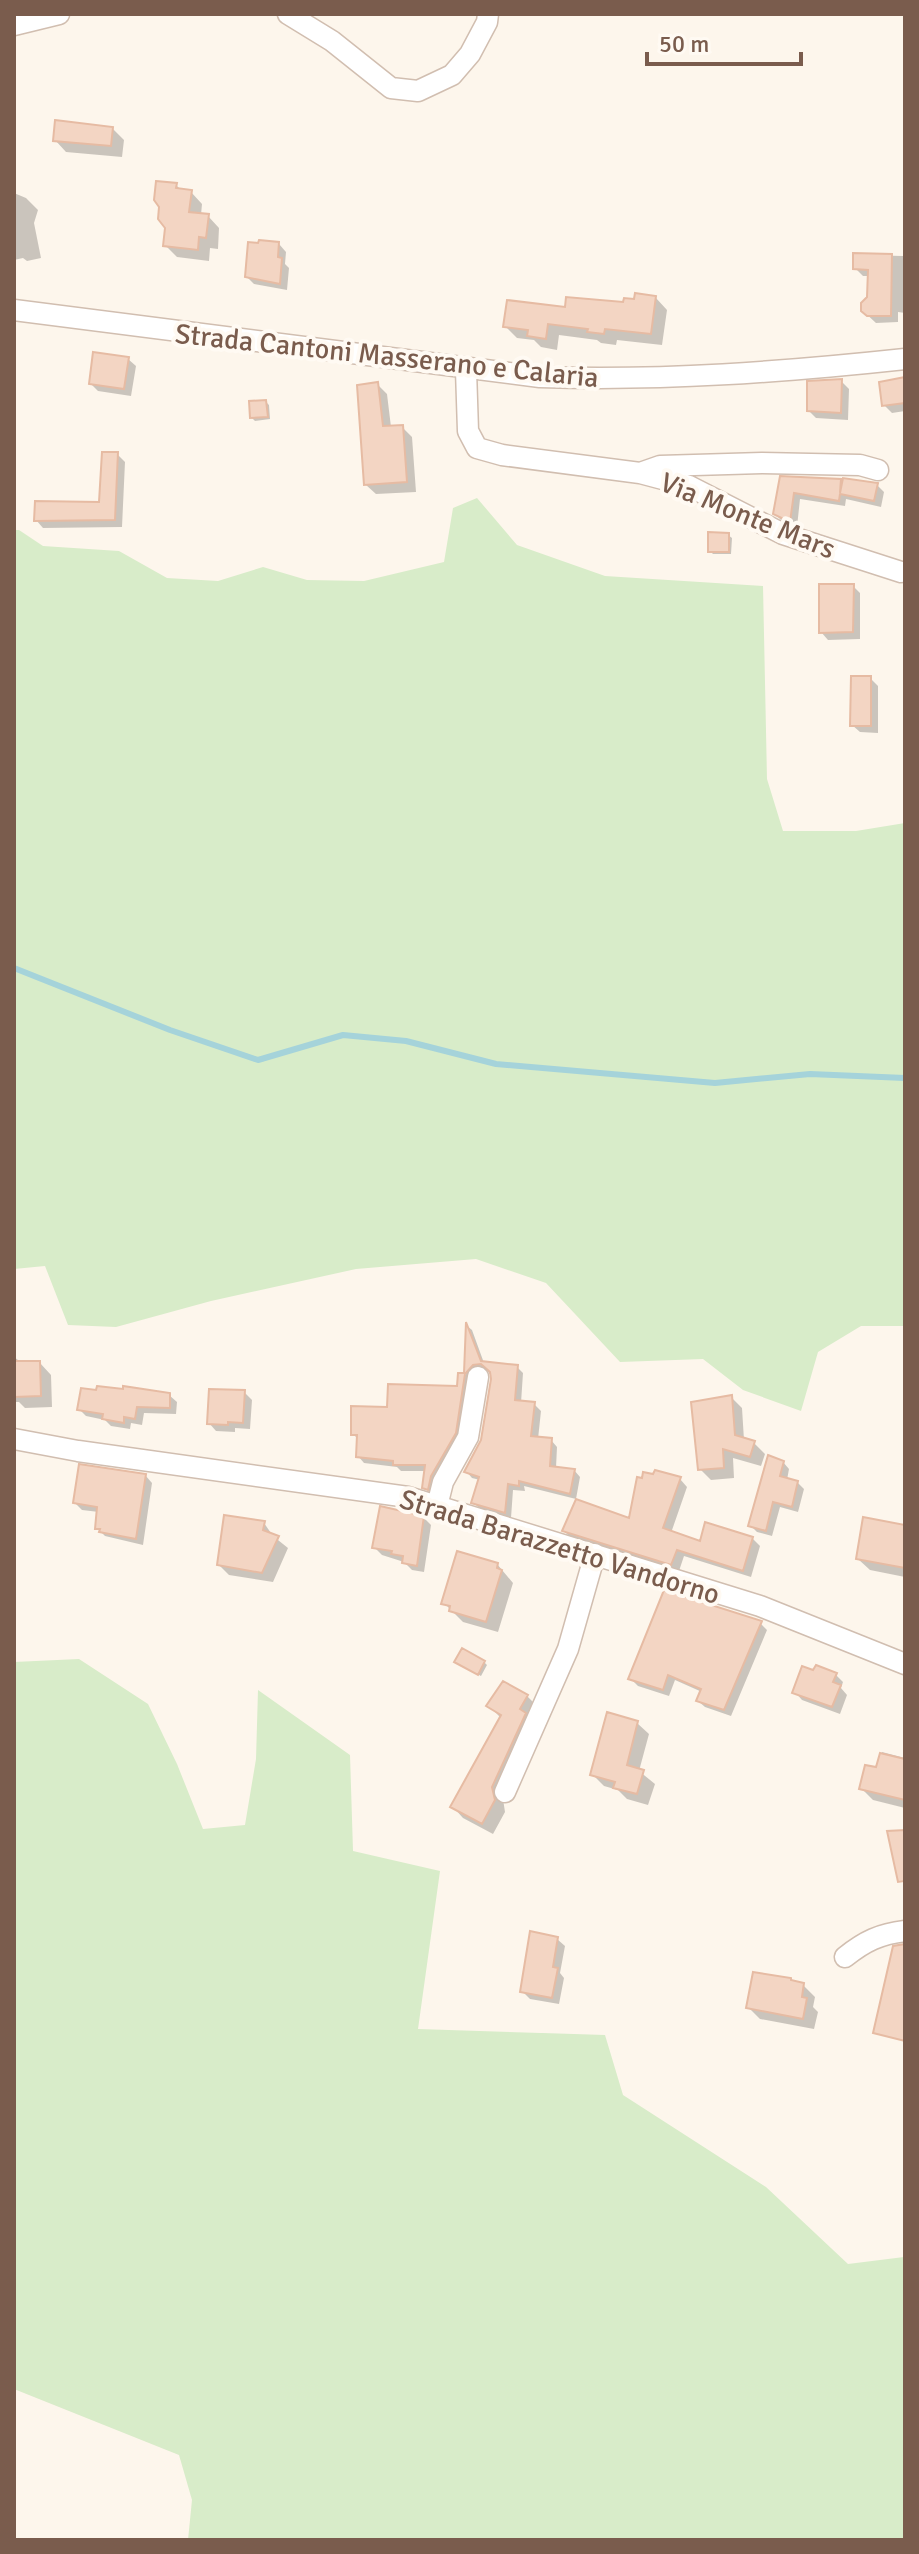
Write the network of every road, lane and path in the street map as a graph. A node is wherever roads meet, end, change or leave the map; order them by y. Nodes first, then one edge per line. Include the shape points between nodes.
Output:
1 (59, 14) edge
2 (288, 14) edge
3 (488, 14) edge
4 (14, 25) edge
5 (14, 310) edge
6 (905, 359) edge
7 (466, 370) junction
8 (878, 470) dead end
9 (640, 473) junction
10 (901, 572) dead end
11 (478, 1377) dead end
12 (14, 1439) edge
13 (437, 1506) junction
14 (595, 1554) junction
15 (905, 1664) edge
16 (505, 1792) dead end
17 (905, 1931) edge
18 (845, 1957) dead end

1 - 4 street
2 - 3 street via 391,88 418,91 452,75 470,54
5 - 7 street, Strada Cantoni Masserano e Calaria
6 - 7 street, Strada Cantoni Masserano e Calaria via 766,373 611,380
7 - 9 street, Via Monte Mars via 468,431 477,448
8 - 9 street, Via Monte Mars via 762,463 660,466
9 - 10 street, Via Monte Mars via 689,486 783,534
11 - 13 street via 468,1437 443,1482
12 - 13 street, Strada Barazzetto Vandorno via 408,1497
13 - 14 street, Strada Barazzetto Vandorno
14 - 15 street, Strada Barazzetto Vandorno via 760,1606
14 - 16 street via 568,1649
17 - 18 street via 881,1933

